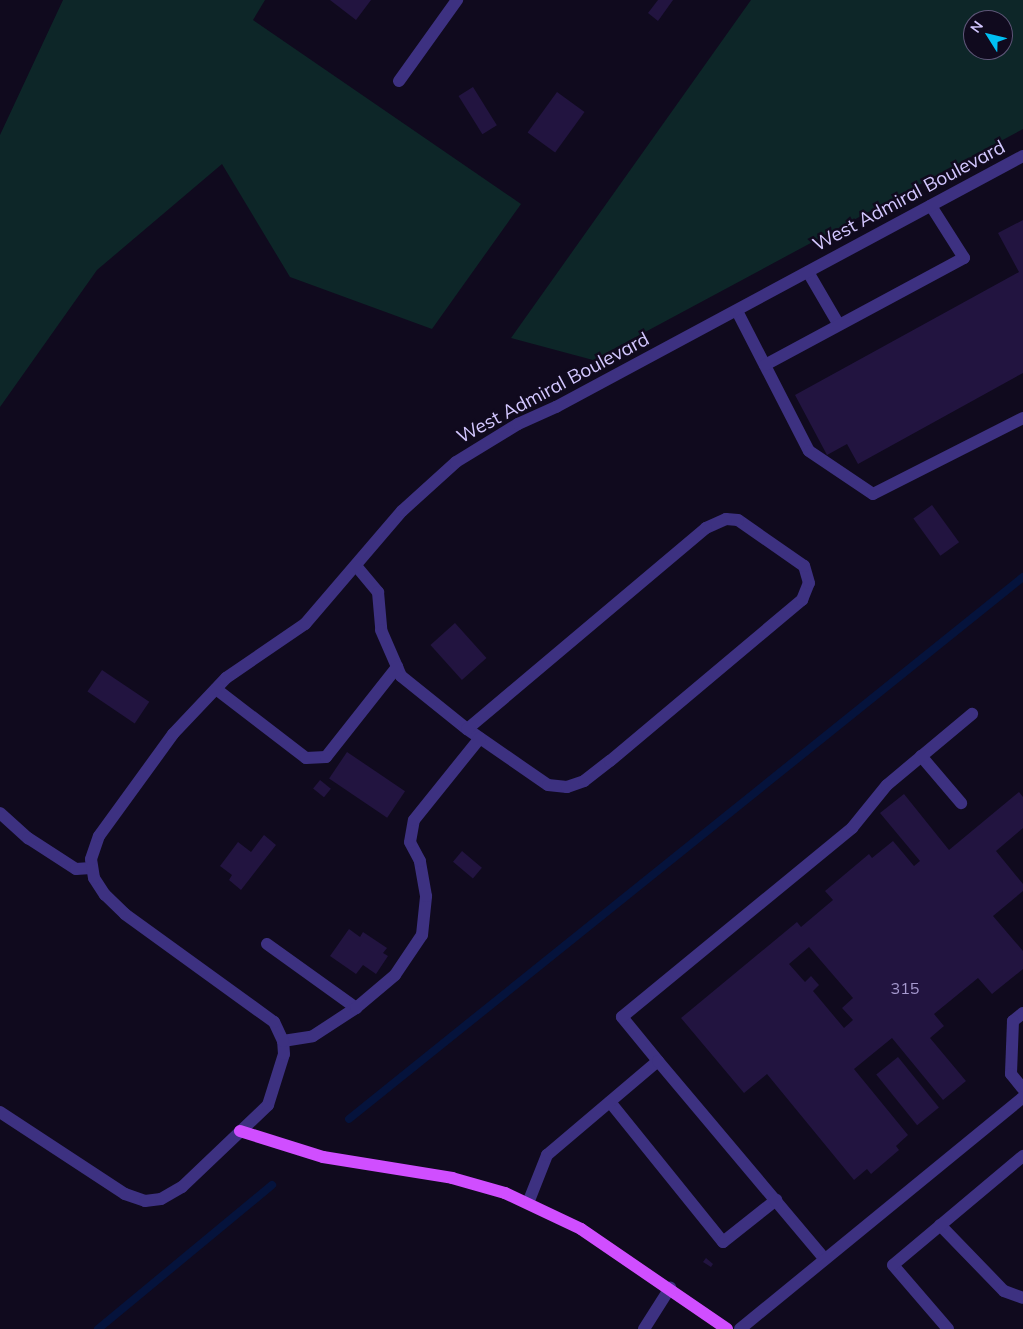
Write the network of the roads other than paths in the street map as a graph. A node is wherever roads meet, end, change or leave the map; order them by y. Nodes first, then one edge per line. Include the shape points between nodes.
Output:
1 (457, 0) edge
2 (399, 80) dead end
3 (1023, 156) edge
4 (931, 206) junction
5 (808, 272) junction
6 (737, 311) junction
7 (839, 326) junction
8 (765, 365) junction
9 (1023, 418) edge
10 (357, 567) junction
11 (397, 667) junction
12 (216, 689) junction
13 (972, 714) dead end
14 (467, 729) junction
15 (480, 738) junction
16 (921, 756) junction
17 (961, 803) dead end
18 (0, 814) edge
19 (91, 868) junction
20 (267, 944) dead end
21 (356, 1008) junction
22 (1023, 1013) edge
23 (283, 1041) junction
24 (658, 1061) junction
25 (1023, 1089) edge
26 (1023, 1097) edge
27 (610, 1102) junction
28 (0, 1112) edge
29 (240, 1131) junction
30 (1023, 1156) edge
31 (776, 1200) junction
32 (528, 1203) junction
33 (940, 1225) junction
34 (824, 1258) junction
35 (670, 1288) junction
36 (1023, 1298) edge
37 (644, 1329) edge
38 (727, 1329) edge
39 (740, 1329) edge
40 (948, 1329) edge

1 - 2 street
3 - 4 street, West Admiral Boulevard
4 - 5 street, West Admiral Boulevard
4 - 7 street via 964,258
5 - 6 street, West Admiral Boulevard
5 - 7 street
6 - 8 street
6 - 10 street, West Admiral Boulevard via 518,424 464,457 402,511
7 - 8 street
8 - 9 street via 809,451 873,494
10 - 11 street via 378,592 381,630
10 - 12 street, West Admiral Boulevard via 301,628 255,657
11 - 12 street via 326,757 306,758
11 - 14 street via 401,676
12 - 19 street, West Admiral Boulevard via 173,734 115,814 94,847
13 - 16 street
14 - 15 street
14 - 15 street via 706,528 726,519 738,520 804,566 809,583 802,600 584,781 567,787 548,785
15 - 21 street via 414,820 410,842 420,861 426,896 422,935 395,975
16 - 17 street
16 - 24 street via 887,784 852,828 622,1017
18 - 19 street via 28,838 76,869
19 - 23 street via 105,895 125,914 274,1022
20 - 21 street
21 - 23 street via 313,1036
22 - 25 street via 1013,1021 1011,1074
23 - 29 street via 283,1062 268,1105
24 - 27 street
24 - 31 street
26 - 34 street
27 - 31 street via 723,1242
27 - 32 street via 547,1155
28 - 29 street via 96,1178 145,1201 162,1199 182,1187
29 - 32 main road via 323,1157 452,1178
30 - 33 street
31 - 34 street
32 - 35 main road via 581,1229
33 - 36 street via 1004,1292
33 - 40 street via 893,1265
34 - 39 street
35 - 37 street
35 - 38 main road

